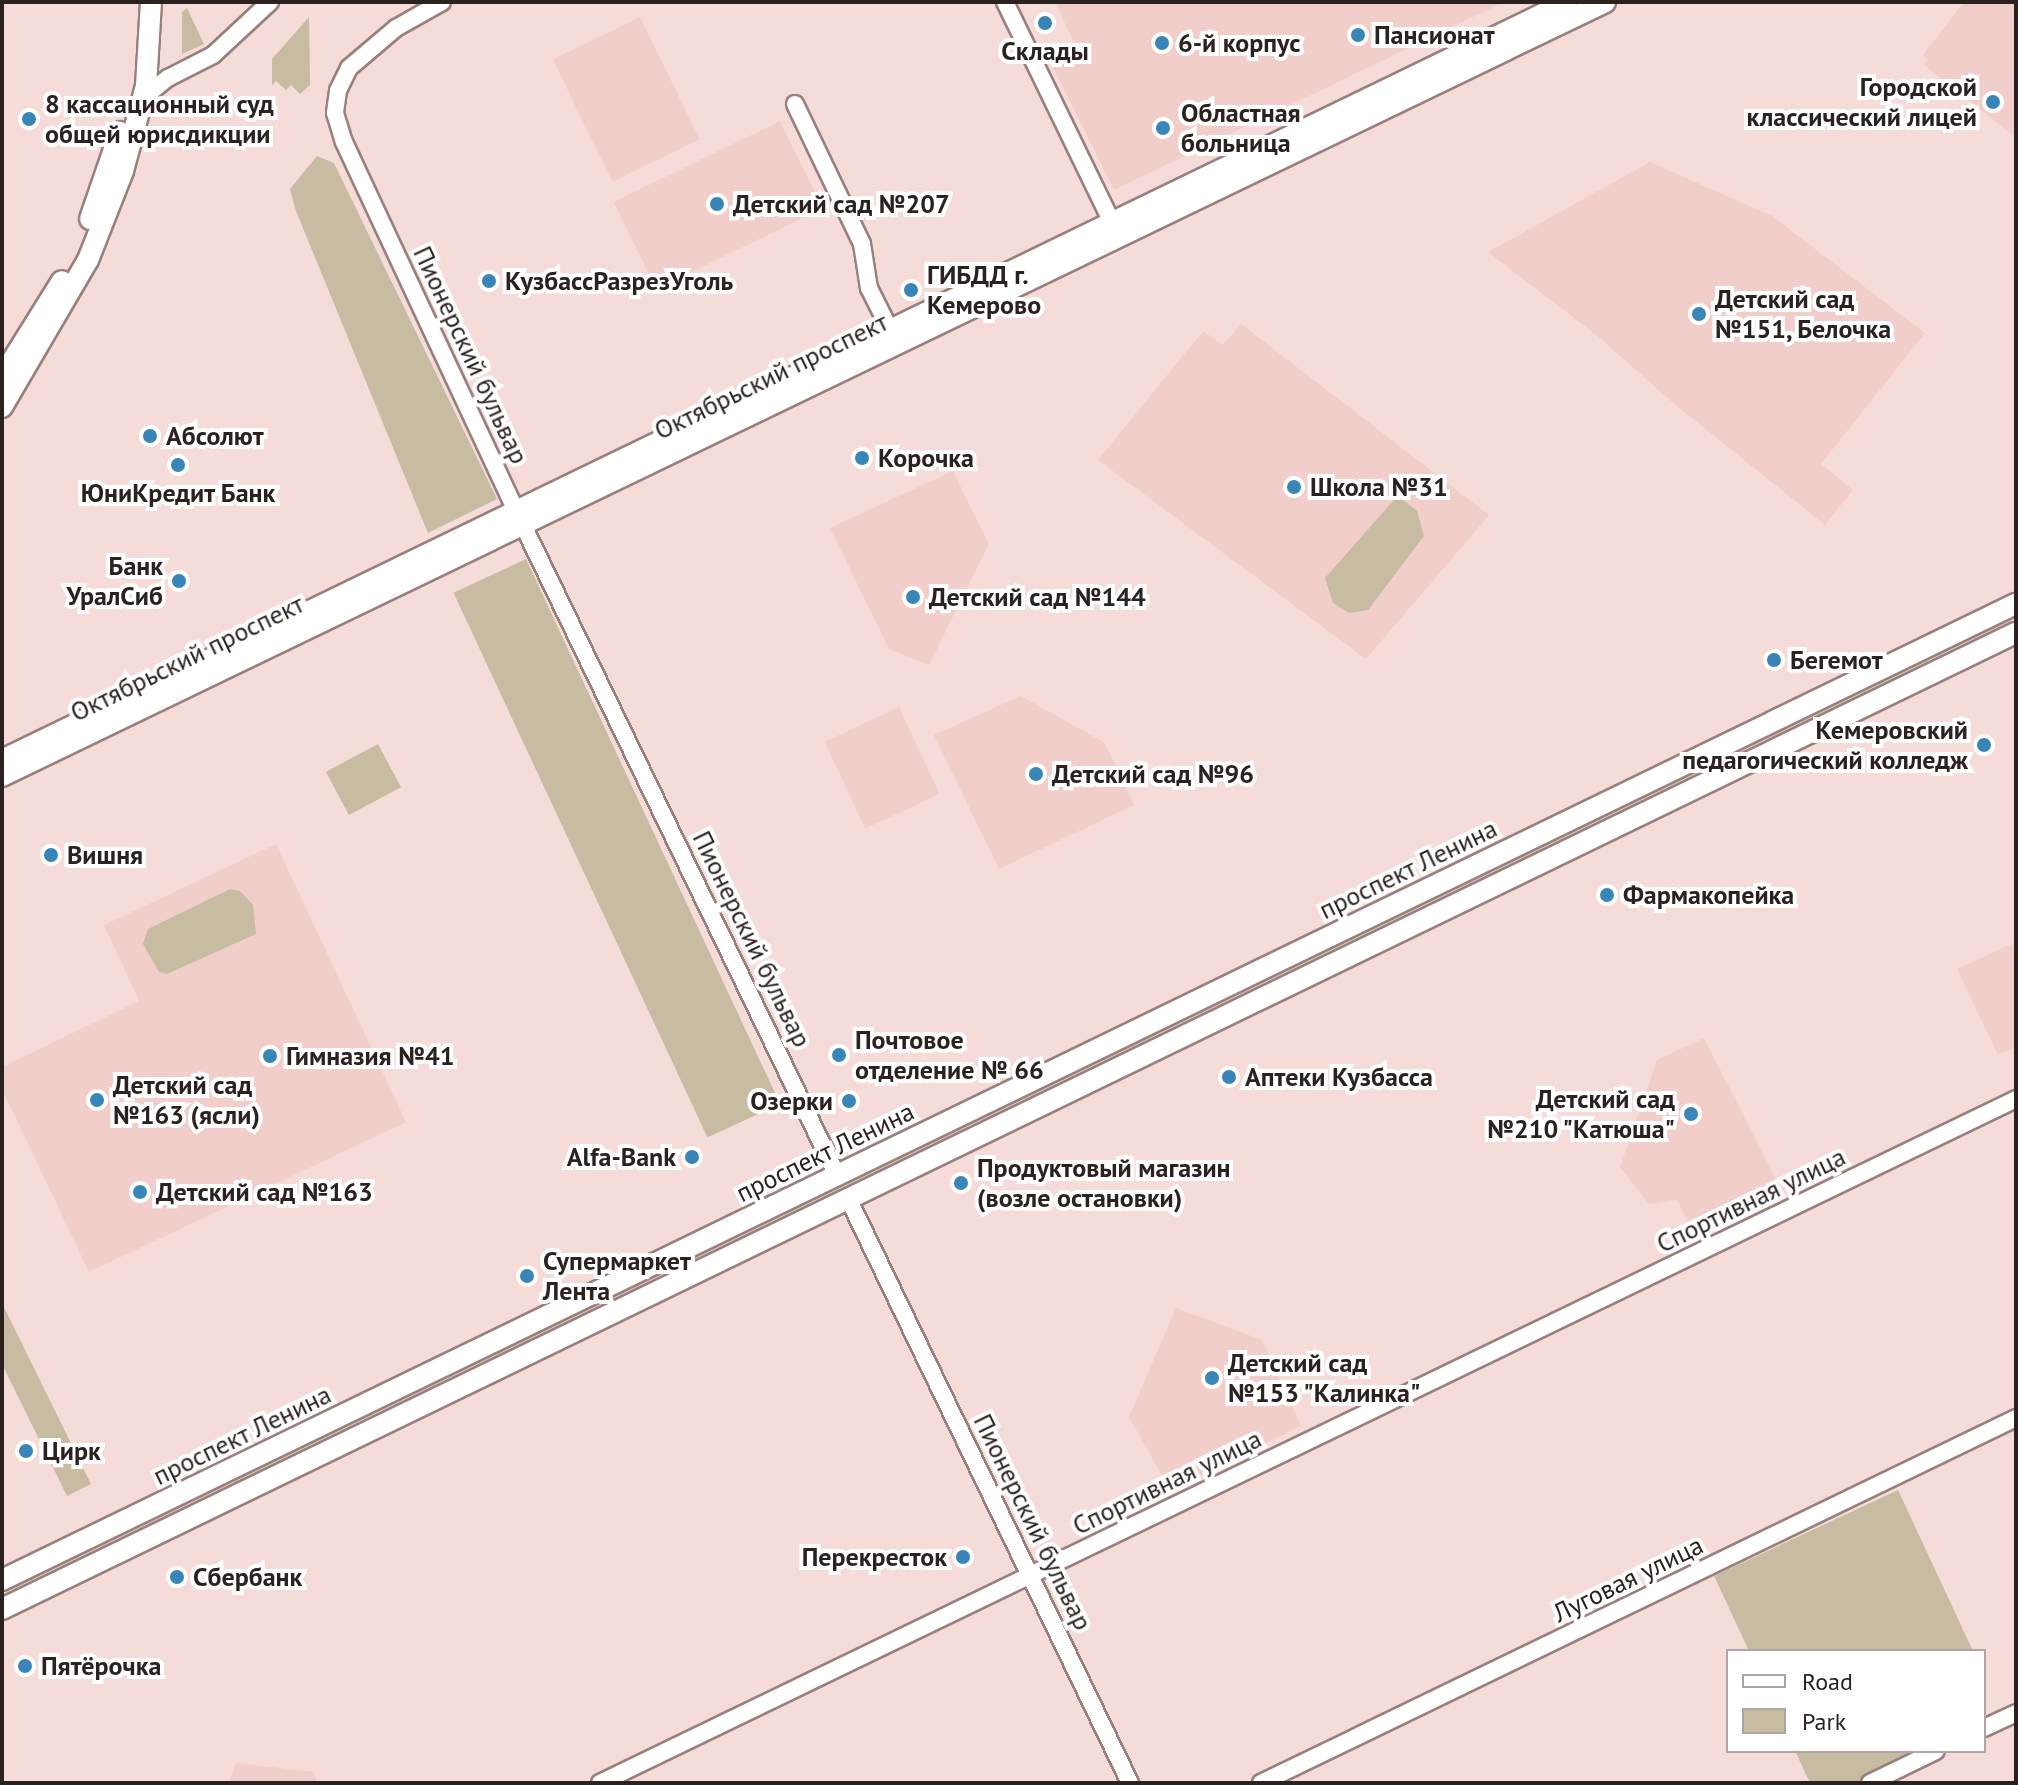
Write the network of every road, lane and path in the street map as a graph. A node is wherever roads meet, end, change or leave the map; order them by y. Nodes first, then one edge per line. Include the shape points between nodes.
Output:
1 (139, 2) edge
2 (151, 2) edge
3 (270, 2) edge
4 (442, 2) edge
5 (1005, 2) edge
6 (1567, 2) edge
7 (1605, 2) edge
8 (143, 98) junction
9 (795, 104) dead end
10 (1115, 230) junction
11 (890, 330) junction
12 (2, 377) edge
13 (2, 407) edge
14 (519, 518) junction
15 (2016, 604) edge
16 (2016, 633) edge
17 (2, 760) edge
18 (2, 776) edge
19 (1466, 870) junction
20 (1480, 891) junction
21 (2016, 1099) edge
22 (837, 1175) junction
23 (848, 1198) junction
24 (2016, 1418) edge
25 (1030, 1575) junction
26 (2, 1580) edge
27 (2, 1609) edge
28 (2016, 1713) edge
29 (1986, 1727) edge
30 (1932, 1753) edge
31 (600, 1783) edge
32 (1130, 1783) edge
33 (1261, 1783) edge
34 (1870, 1783) edge

1 - 12 main road via 130,97 86,231 63,279
2 - 8 main road
3 - 8 street via 213,55
4 - 14 street, Пионерский бульвар via 396,28 349,68 335,113 356,173
5 - 10 street
6 - 10 main road, Октябрьский проспект
7 - 10 main road, Октябрьский проспект
8 - 13 main road via 92,252
9 - 11 street via 862,244 869,288
10 - 11 main road, Октябрьский проспект
10 - 14 main road, Октябрьский проспект
11 - 14 main road, Октябрьский проспект
14 - 17 main road, Октябрьский проспект
14 - 18 main road, Октябрьский проспект
14 - 22 street, Пионерский бульвар
15 - 19 main road, проспект Ленина
16 - 20 main road, проспект Ленина
19 - 20 main road
19 - 22 main road, проспект Ленина
20 - 23 main road, проспект Ленина
21 - 25 street, Спортивная улица
22 - 23 main road, Пионерский бульвар
22 - 26 main road, проспект Ленина
23 - 25 street, Пионерский бульвар
23 - 27 main road, проспект Ленина
24 - 33 street, Луговая улица
25 - 31 street, Спортивная улица
25 - 32 street, Пионерский бульвар
28 - 29 street
30 - 34 street

